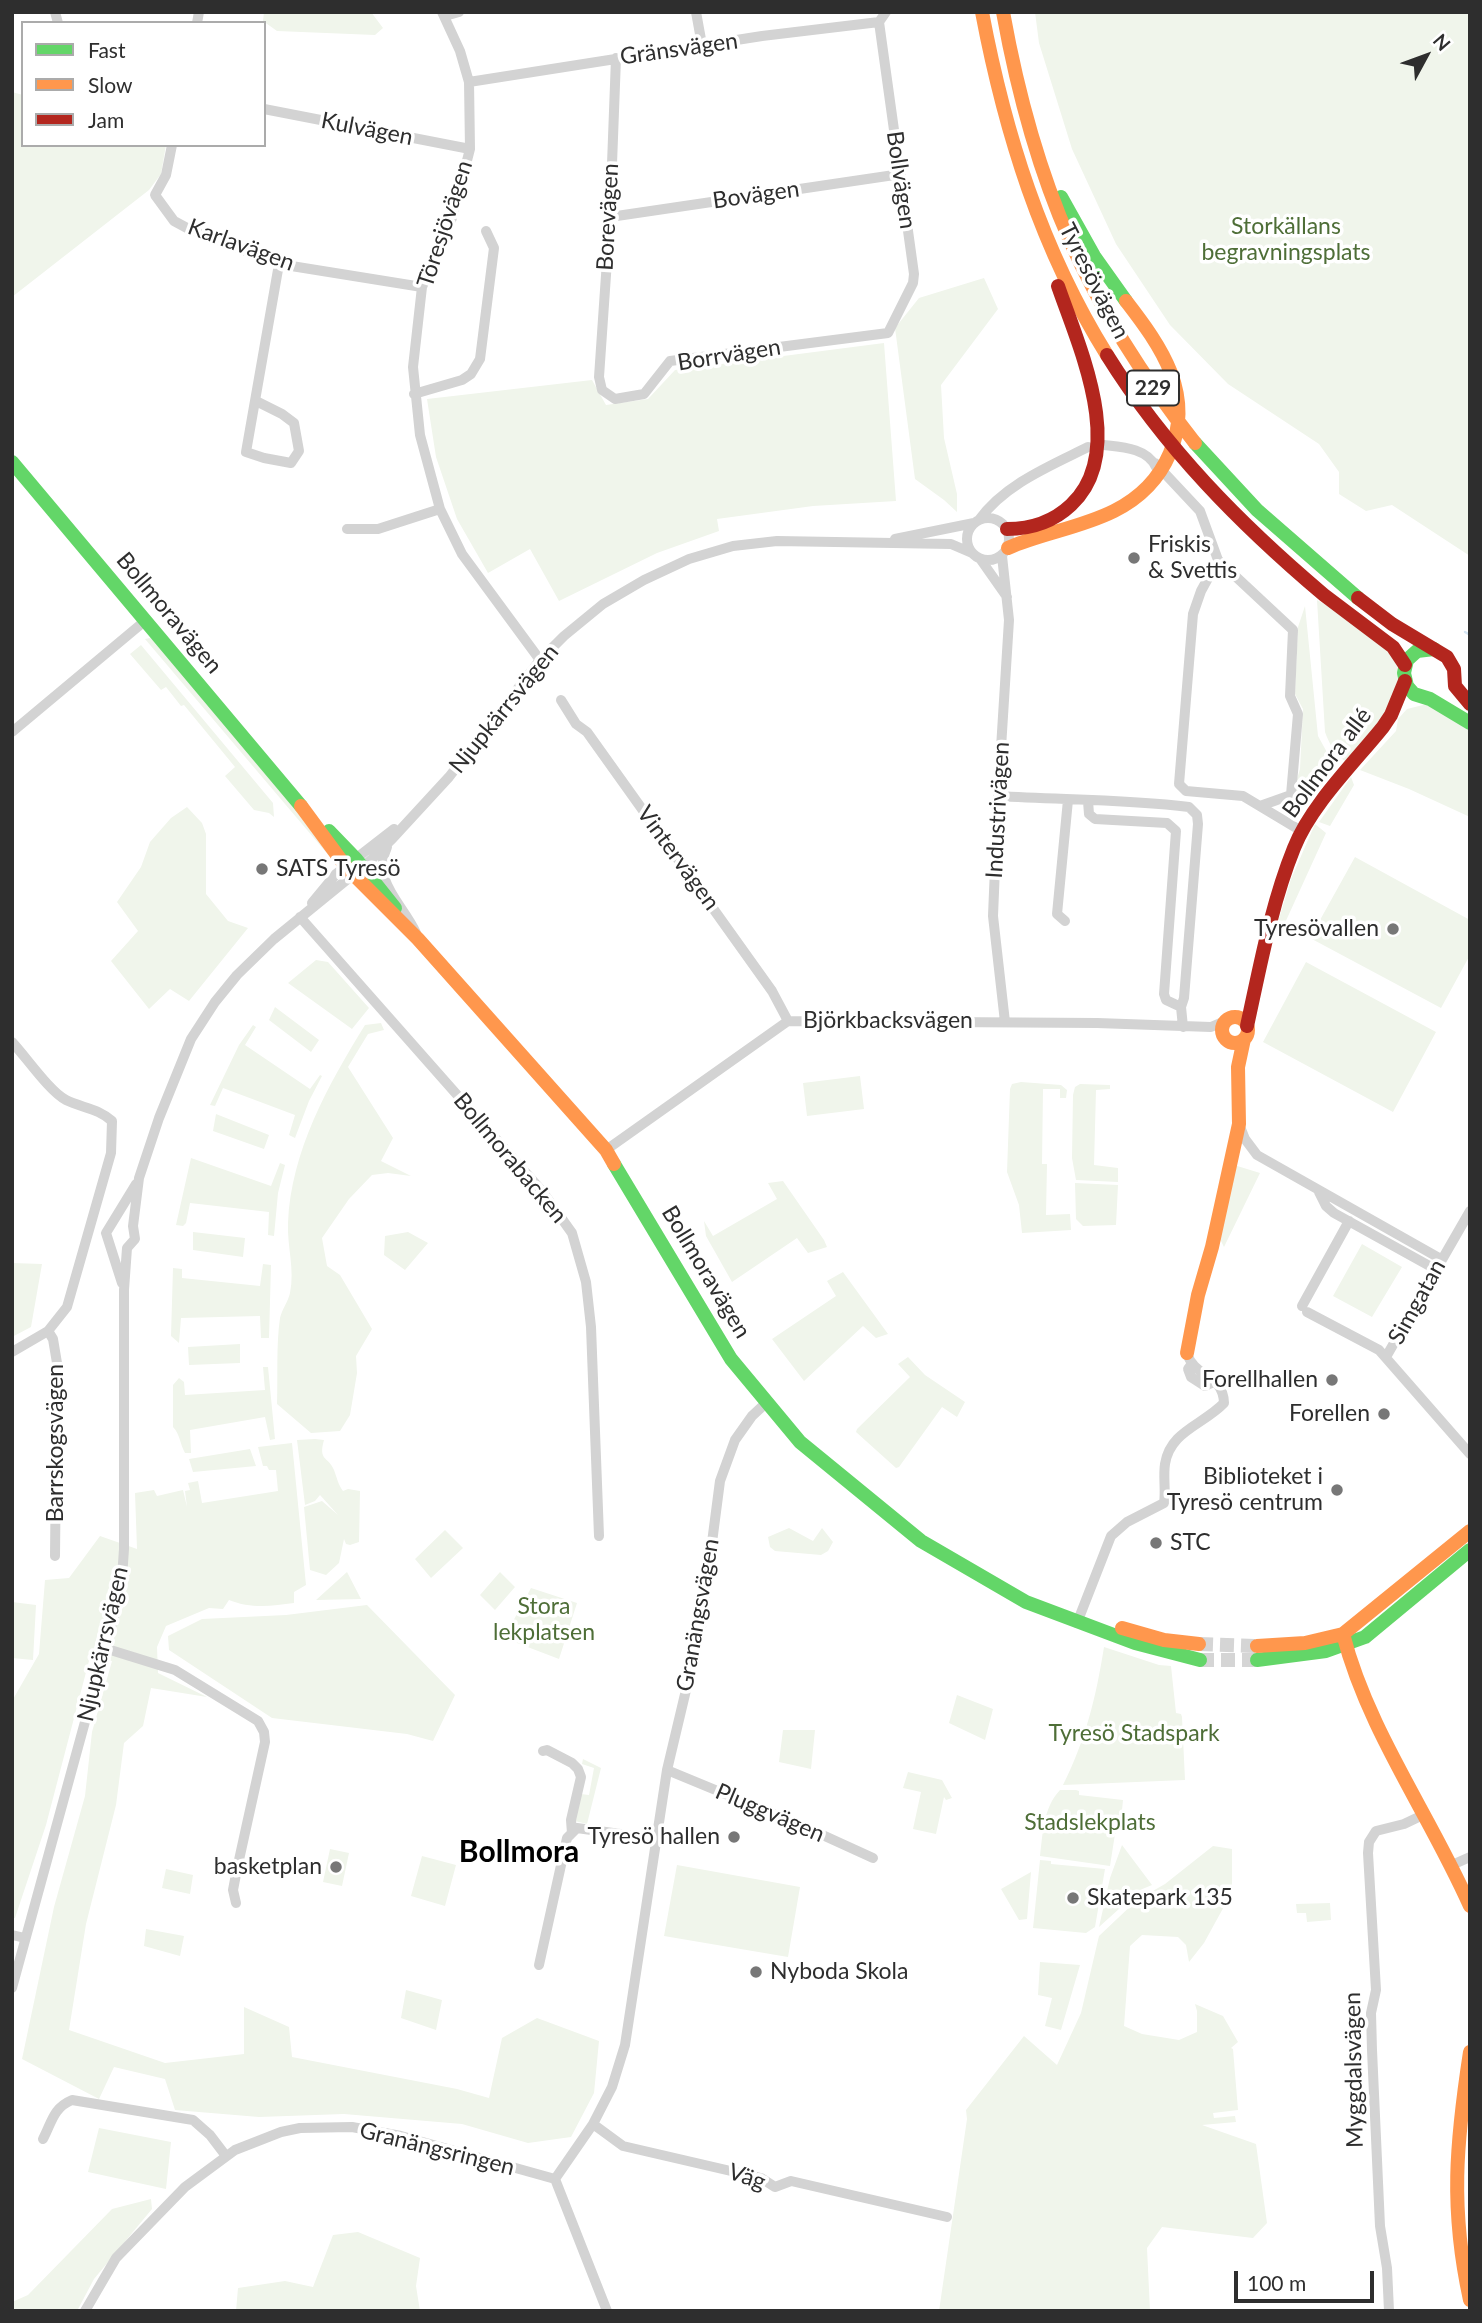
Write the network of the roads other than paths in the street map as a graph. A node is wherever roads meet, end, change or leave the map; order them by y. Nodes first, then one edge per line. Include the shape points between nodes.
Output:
1 (459, 12) edge
2 (696, 12) edge
3 (886, 12) edge
4 (982, 12) edge
5 (1003, 12) edge
6 (443, 14) edge
7 (879, 22) junction
8 (702, 45) junction
9 (617, 58) junction
10 (469, 82) junction
11 (266, 109) edge
12 (1027, 124) junction
13 (172, 147) edge
14 (470, 149) junction
15 (901, 174) junction
16 (610, 217) junction
17 (486, 231) dead end
18 (1045, 239) junction
19 (279, 264) junction
20 (422, 287) junction
21 (888, 333) joint
22 (598, 376) joint
23 (414, 394) junction
24 (256, 401) junction
25 (1104, 445) dead end
26 (1088, 447) dead end
27 (12, 463) edge
28 (997, 501) junction
29 (440, 509) junction
30 (977, 522) junction
31 (1003, 525) junction
32 (347, 529) dead end
33 (877, 542) junction
34 (1005, 552) junction
35 (977, 556) junction
36 (1218, 560) junction
37 (1007, 597) junction
38 (146, 620) junction
39 (1435, 649) junction
40 (540, 660) junction
41 (1405, 664) junction
42 (1453, 679) junction
43 (1405, 681) junction
44 (1425, 698) junction
45 (561, 700) dead end
46 (1470, 704) edge
47 (1391, 715) junction
48 (1470, 723) edge
49 (12, 732) edge
50 (998, 796) junction
51 (1068, 800) junction
52 (1088, 801) junction
53 (1260, 806) junction
54 (414, 813) junction
55 (1303, 832) junction
56 (391, 840) junction
57 (354, 867) junction
58 (300, 917) junction
59 (1065, 921) dead end
60 (418, 939) junction
61 (1252, 999) junction
62 (1181, 1007) junction
63 (788, 1021) junction
64 (1005, 1022) junction
65 (1183, 1027) junction
66 (1223, 1027) junction
67 (1246, 1033) junction
68 (12, 1042) edge
69 (1238, 1067) junction
70 (1240, 1124) junction
71 (606, 1150) junction
72 (139, 1178) junction
73 (1319, 1192) junction
74 (1470, 1211) edge
75 (1349, 1221) junction
76 (113, 1223) junction
77 (132, 1226) junction
78 (90, 1228) junction
79 (109, 1242) junction
80 (127, 1248) junction
81 (1438, 1264) junction
82 (124, 1290) junction
83 (48, 1331) junction
84 (12, 1352) edge
85 (1387, 1357) junction
86 (1189, 1359) joint
87 (766, 1403) junction
88 (1470, 1454) edge
89 (1470, 1531) edge
90 (599, 1536) dead end
91 (1470, 1550) edge
92 (55, 1556) dead end
93 (1079, 1619) junction
94 (1344, 1641) junction
95 (1199, 1644) tunnel mouth
96 (104, 1648) junction
97 (1257, 1653) tunnel mouth
98 (1200, 1661) tunnel mouth
99 (544, 1751) dead end
100 (667, 1770) junction
101 (1425, 1814) junction
102 (572, 1833) junction
103 (656, 1839) junction
104 (1470, 1857) edge
105 (873, 1858) dead end
106 (1452, 1865) junction
107 (236, 1903) dead end
108 (1470, 1906) edge
109 (12, 1936) edge
110 (26, 1938) junction
111 (539, 1965) dead end
112 (12, 1988) edge
113 (1470, 2052) edge
114 (1465, 2120) edge
115 (593, 2124) junction
116 (43, 2139) dead end
117 (226, 2156) junction
118 (555, 2179) junction
119 (947, 2217) dead end
120 (1470, 2300) edge
121 (85, 2311) edge
122 (607, 2311) edge
123 (1389, 2311) edge

1 - 6 street
2 - 8 street
3 - 7 street
4 - 18 main road, Tyresövägen / 229 via 1006,128
5 - 12 main road, Tyresövägen / 229
6 - 10 street, Töresjövägen
7 - 8 street, Gränsvägen
7 - 15 street, Bollvägen
8 - 9 street, Gränsvägen
9 - 10 street, Gränsvägen
9 - 16 street, Borevägen
10 - 14 street, Töresjövägen
11 - 14 street, Kulvägen
12 - 34 main road via 1090,251 1153,338 1175,382 1179,423 1173,449 1151,483 1127,503
12 - 39 main road, Tyresövägen / 229 via 1068,240 1105,316 1186,433 1268,520 1358,598
13 - 19 street, Karlavägen via 166,175 155,195 174,221
14 - 20 street, Töresjövägen via 452,218
15 - 16 street, Bovägen
15 - 21 street, Bollvägen via 914,274
16 - 22 street, Borevägen
17 - 23 street via 494,248 480,359 462,380
18 - 31 main road via 1086,371 1097,421 1096,467 1082,496 1063,513 1024,529
18 - 41 main road, Tyresövägen / 229 via 1087,323 1149,418 1264,544 1388,643
19 - 20 street, Karlavägen
19 - 24 street
20 - 23 street, Töresjövägen
21 - 22 street, Borrvägen via 670,360 644,394 615,399 602,390
23 - 29 street, Töresjövägen via 419,435
24 - 24 street via 246,453 292,463 299,451 294,423
25 - 36 street via 1131,448 1200,511
26 - 28 street via 1028,477
27 - 38 main road, Bollmoravägen
28 - 30 street
28 - 31 street
29 - 32 street via 378,529
29 - 40 street, Töresjövägen via 462,554
30 - 31 street via 990,518
30 - 33 street, Njupkärrsvägen
30 - 35 street via 967,538
31 - 34 street via 1009,537
33 - 35 street, Njupkärrsvägen via 951,544
33 - 40 street, Njupkärrsvägen via 777,541 733,546 689,559 603,604
34 - 35 street via 993,560
34 - 37 street, Industrivägen
35 - 37 street
36 - 53 street via 1293,630 1290,696 1298,714 1291,795
36 - 53 street via 1193,614 1179,780 1186,791 1243,796
37 - 50 street, Industrivägen
38 - 49 street
38 - 57 main road, Bollmoravägen
39 - 41 main road via 1417,651
39 - 42 main road, Tyresövägen / 229 via 1450,660
40 - 54 street, Njupkärrsvägen via 449,777
41 - 43 main road
42 - 44 main road via 1446,692
42 - 46 main road, Tyresövägen / 229
43 - 44 main road via 1410,691
43 - 47 main road, Bollmora allé
44 - 47 main road, Bollmora allé
44 - 48 main road
45 - 63 street, Vintervägen via 683,865
47 - 55 main road, Bollmora allé
50 - 51 street
50 - 64 street, Industrivägen via 993,916
51 - 52 street
51 - 59 street via 1057,914
52 - 62 street via 1089,814 1096,819 1167,823 1176,831 1164,994 1166,1000
52 - 62 street via 1182,806 1197,815
53 - 55 street
54 - 56 street, Njupkärrsvägen
54 - 57 street, Njupkärrsvägen
55 - 61 main road, Bollmora allé via 1294,847 1266,937
56 - 57 street, Njupkärrsvägen
56 - 60 street, Bollmoravägen via 383,856 384,882 408,915
57 - 58 street, Njupkärrsvägen via 336,874
57 - 60 main road, Bollmoravägen
58 - 72 street, Njupkärrsvägen via 237,975 191,1039
58 - 90 street, Bollmorabacken via 542,1191 572,1233 586,1282 591,1326
60 - 71 main road, Bollmoravägen
61 - 66 main road
61 - 67 main road, Bollmora allé
62 - 65 street
63 - 64 street, Björkbacksvägen
63 - 71 street, Björkbacksvägen
64 - 65 street, Björkbacksvägen
65 - 66 street, Björkbacksvägen
66 - 67 main road via 1243,1020
66 - 67 main road via 1236,1043
66 - 69 main road, Bollmora allé
67 - 69 main road, Bollmora allé
68 - 78 street via 54,1092 103,1112 112,1121 111,1153
69 - 70 main road, Bollmora allé
70 - 73 street via 1257,1155
70 - 86 main road, Bollmora allé via 1198,1295
71 - 87 main road, Bollmoravägen via 731,1359
72 - 76 street, Njupkärrsvägen
72 - 77 street, Njupkärrsvägen
73 - 75 street via 1326,1206
73 - 81 street
74 - 81 street, Simgatan
75 - 81 street
75 - 85 street via 1304,1309
76 - 77 street via 124,1221
76 - 78 street
76 - 79 street, Njupkärrsvägen
77 - 80 street, Njupkärrsvägen via 135,1239
78 - 79 street
78 - 83 street via 67,1307
79 - 80 street via 120,1250
79 - 82 street, Njupkärrsvägen
80 - 82 street, Njupkärrsvägen
81 - 85 street, Simgatan
82 - 96 street, Njupkärrsvägen via 124,1549 122,1578
83 - 84 street
83 - 92 street, Barrskogsvägen via 57,1363
85 - 88 street
86 - 93 street via 1216,1381 1224,1403 1180,1435 1171,1448 1165,1461 1164,1503 1111,1536
87 - 93 main road, Bollmoravägen via 800,1442 921,1541 995,1584
87 - 100 street, Granängsvägen via 735,1440 722,1469 701,1626
89 - 94 main road
91 - 94 main road via 1365,1637
93 - 95 main road, Bollmoravägen
93 - 98 main road, Bollmoravägen via 1163,1652
94 - 97 main road via 1316,1653
94 - 101 main road via 1365,1698
96 - 107 street via 175,1670 258,1721 264,1732 233,1890
96 - 110 street, Njupkärrsvägen
99 - 102 street via 578,1769
100 - 103 street, Granängsvägen
100 - 105 street, Pluggvägen
101 - 106 main road
101 - 123 street, Myggdalsvägen via 1376,1831 1368,1853 1376,1990 1371,2013 1380,2226
102 - 103 street via 577,1828
102 - 111 street
103 - 115 street, Granängsvägen via 625,2045 612,2087
104 - 106 street
106 - 108 main road
109 - 110 street
110 - 112 street, Njupkärrsvägen
113 - 114 main road
114 - 120 main road via 1454,2180 1455,2216
115 - 118 street, Granängsvägen
115 - 119 street, Väg via 623,2146 761,2178 775,2187 791,2181
116 - 117 street via 53,2112 72,2100 193,2120
117 - 118 street, Granängsringen via 281,2132 352,2127
117 - 121 street, Granängsringen via 185,2187 116,2258
118 - 122 street

